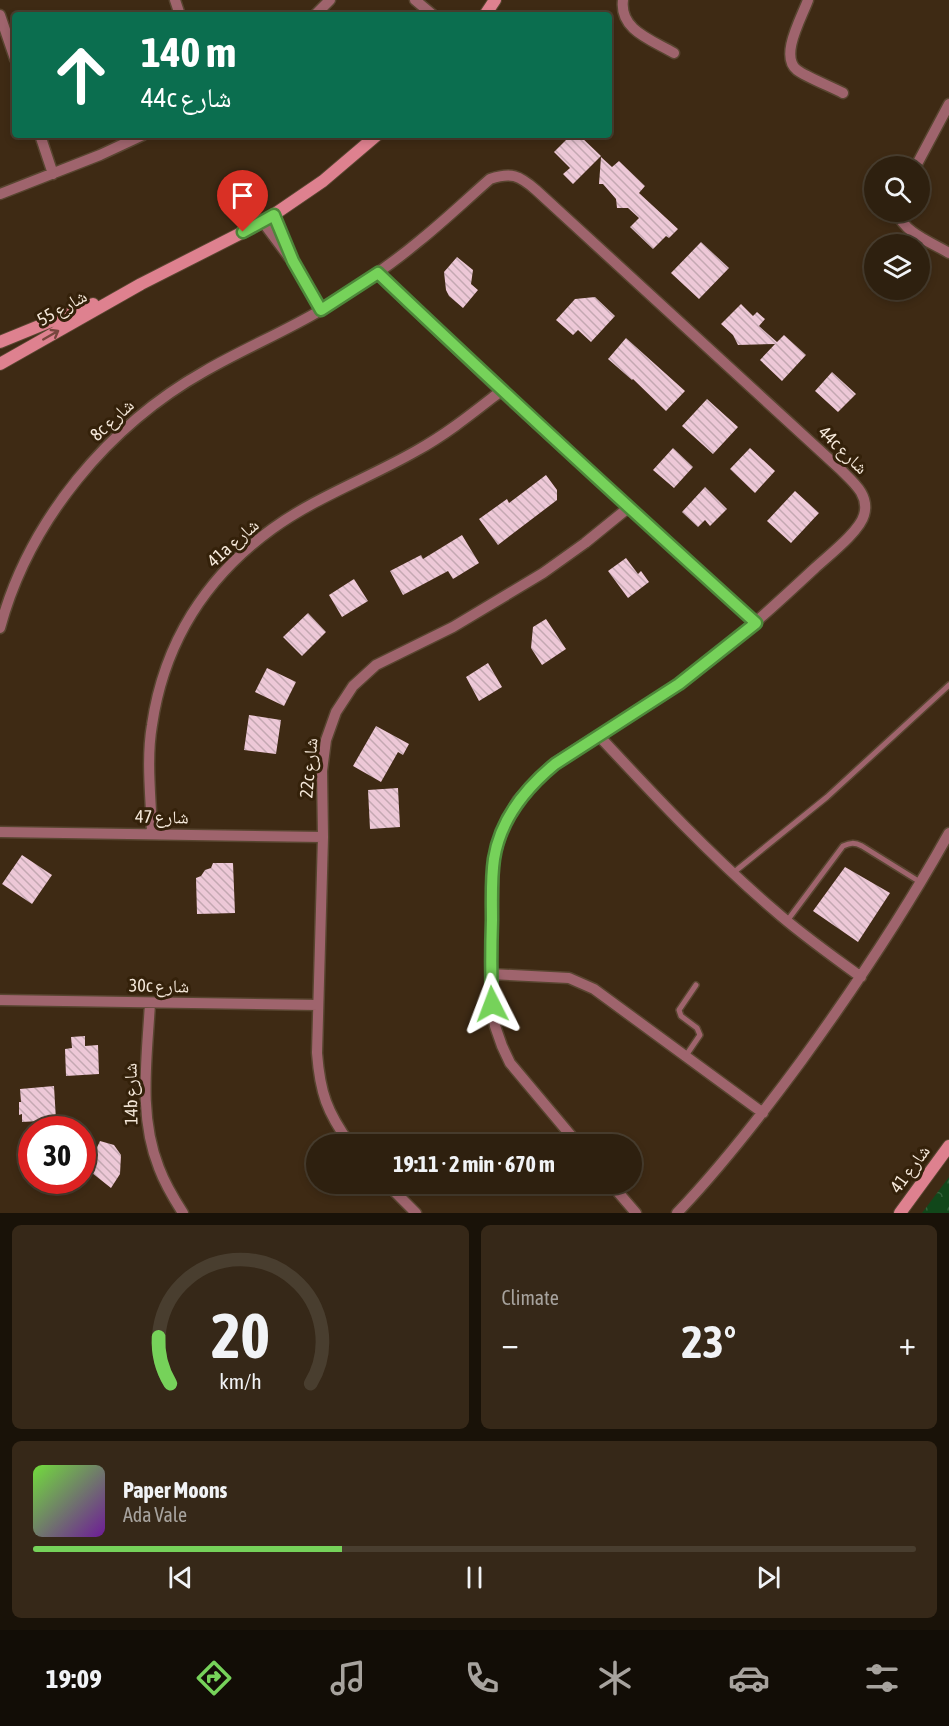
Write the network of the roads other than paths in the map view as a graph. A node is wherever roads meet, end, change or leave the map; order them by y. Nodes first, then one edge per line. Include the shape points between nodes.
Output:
1 (330, 0) edge
2 (415, 0) edge
3 (622, 0) edge
4 (808, 0) edge
5 (318, 12) edge
6 (431, 12) edge
7 (0, 15) edge
8 (12, 50) edge
9 (674, 53) dead end
10 (843, 93) dead end
11 (949, 104) edge
12 (41, 138) edge
13 (137, 138) edge
14 (373, 138) edge
15 (921, 156) edge
16 (53, 174) junction
17 (480, 187) joint
18 (0, 194) edge
19 (268, 218) junction
20 (902, 222) edge
21 (949, 253) edge
22 (378, 273) junction
23 (141, 284) junction
24 (321, 310) junction
25 (0, 342) edge
26 (0, 364) edge
27 (501, 390) junction
28 (628, 508) junction
29 (756, 623) junction
30 (0, 628) edge
31 (949, 685) edge
32 (599, 736) junction
33 (0, 832) edge
34 (949, 833) edge
35 (152, 834) junction
36 (323, 837) junction
37 (733, 873) junction
38 (921, 883) junction
39 (787, 921) junction
40 (491, 974) junction
41 (861, 977) junction
42 (696, 985) dead end
43 (0, 1000) edge
44 (150, 1003) junction
45 (318, 1005) junction
46 (686, 1057) junction
47 (763, 1113) junction
48 (343, 1134) edge
49 (570, 1134) edge
50 (949, 1146) edge
51 (397, 1194) edge
52 (620, 1194) edge
53 (183, 1213) edge
54 (416, 1213) edge
55 (636, 1213) edge
56 (677, 1213) edge
57 (900, 1213) edge

1 - 5 street
2 - 6 street
3 - 9 street via 629,26
4 - 10 street via 789,52 790,61 796,70
7 - 8 street
11 - 15 street
12 - 16 street
13 - 16 street
14 - 19 street, شارع 55 via 323,181
16 - 18 street
17 - 22 street, 8c شارع
17 - 29 street, 44c شارع via 502,175 526,181 861,490 865,513 860,525
19 - 23 street, شارع 55
19 - 24 street via 280,247 293,261
20 - 21 street
22 - 24 street, 8c شارع
22 - 27 street
23 - 25 street, شارع 55
26 -> 23 street, شارع 55
24 - 30 street, 8c شارع via 178,387 107,446 62,500 34,545 16,581
27 - 28 street
27 - 35 street, 41a شارع via 417,451 273,528 216,580 189,616 171,651 159,688 151,727
28 - 29 street
28 - 36 street, 22c شارع via 543,573 462,622 376,665 354,686 336,712 326,740 322,771
29 - 32 street, 44c شارع via 679,684
31 - 37 lane via 827,797
32 - 37 street
32 - 40 street, 44c شارع via 537,778 504,825 494,857
33 - 35 street, شارع 47
34 - 38 street
35 - 36 street, شارع 47
36 - 45 street, 22c شارع
37 - 39 street
38 - 39 lane via 862,846 849,843 838,852
38 - 41 street
39 - 41 street
40 - 46 street via 582,982
40 - 49 street, 44c شارع via 495,1026 510,1063
41 - 47 street
42 - 46 lane via 679,1010 700,1035
43 - 44 street, 30c شارع
44 - 45 street, 30c شارع
44 - 53 street, 14b شارع via 145,1089 150,1142 158,1167
45 - 48 street, 22c شارع via 317,1053 322,1091
46 - 47 street
47 - 56 street
50 - 57 street, شارع 41
51 - 54 street
52 - 55 street

